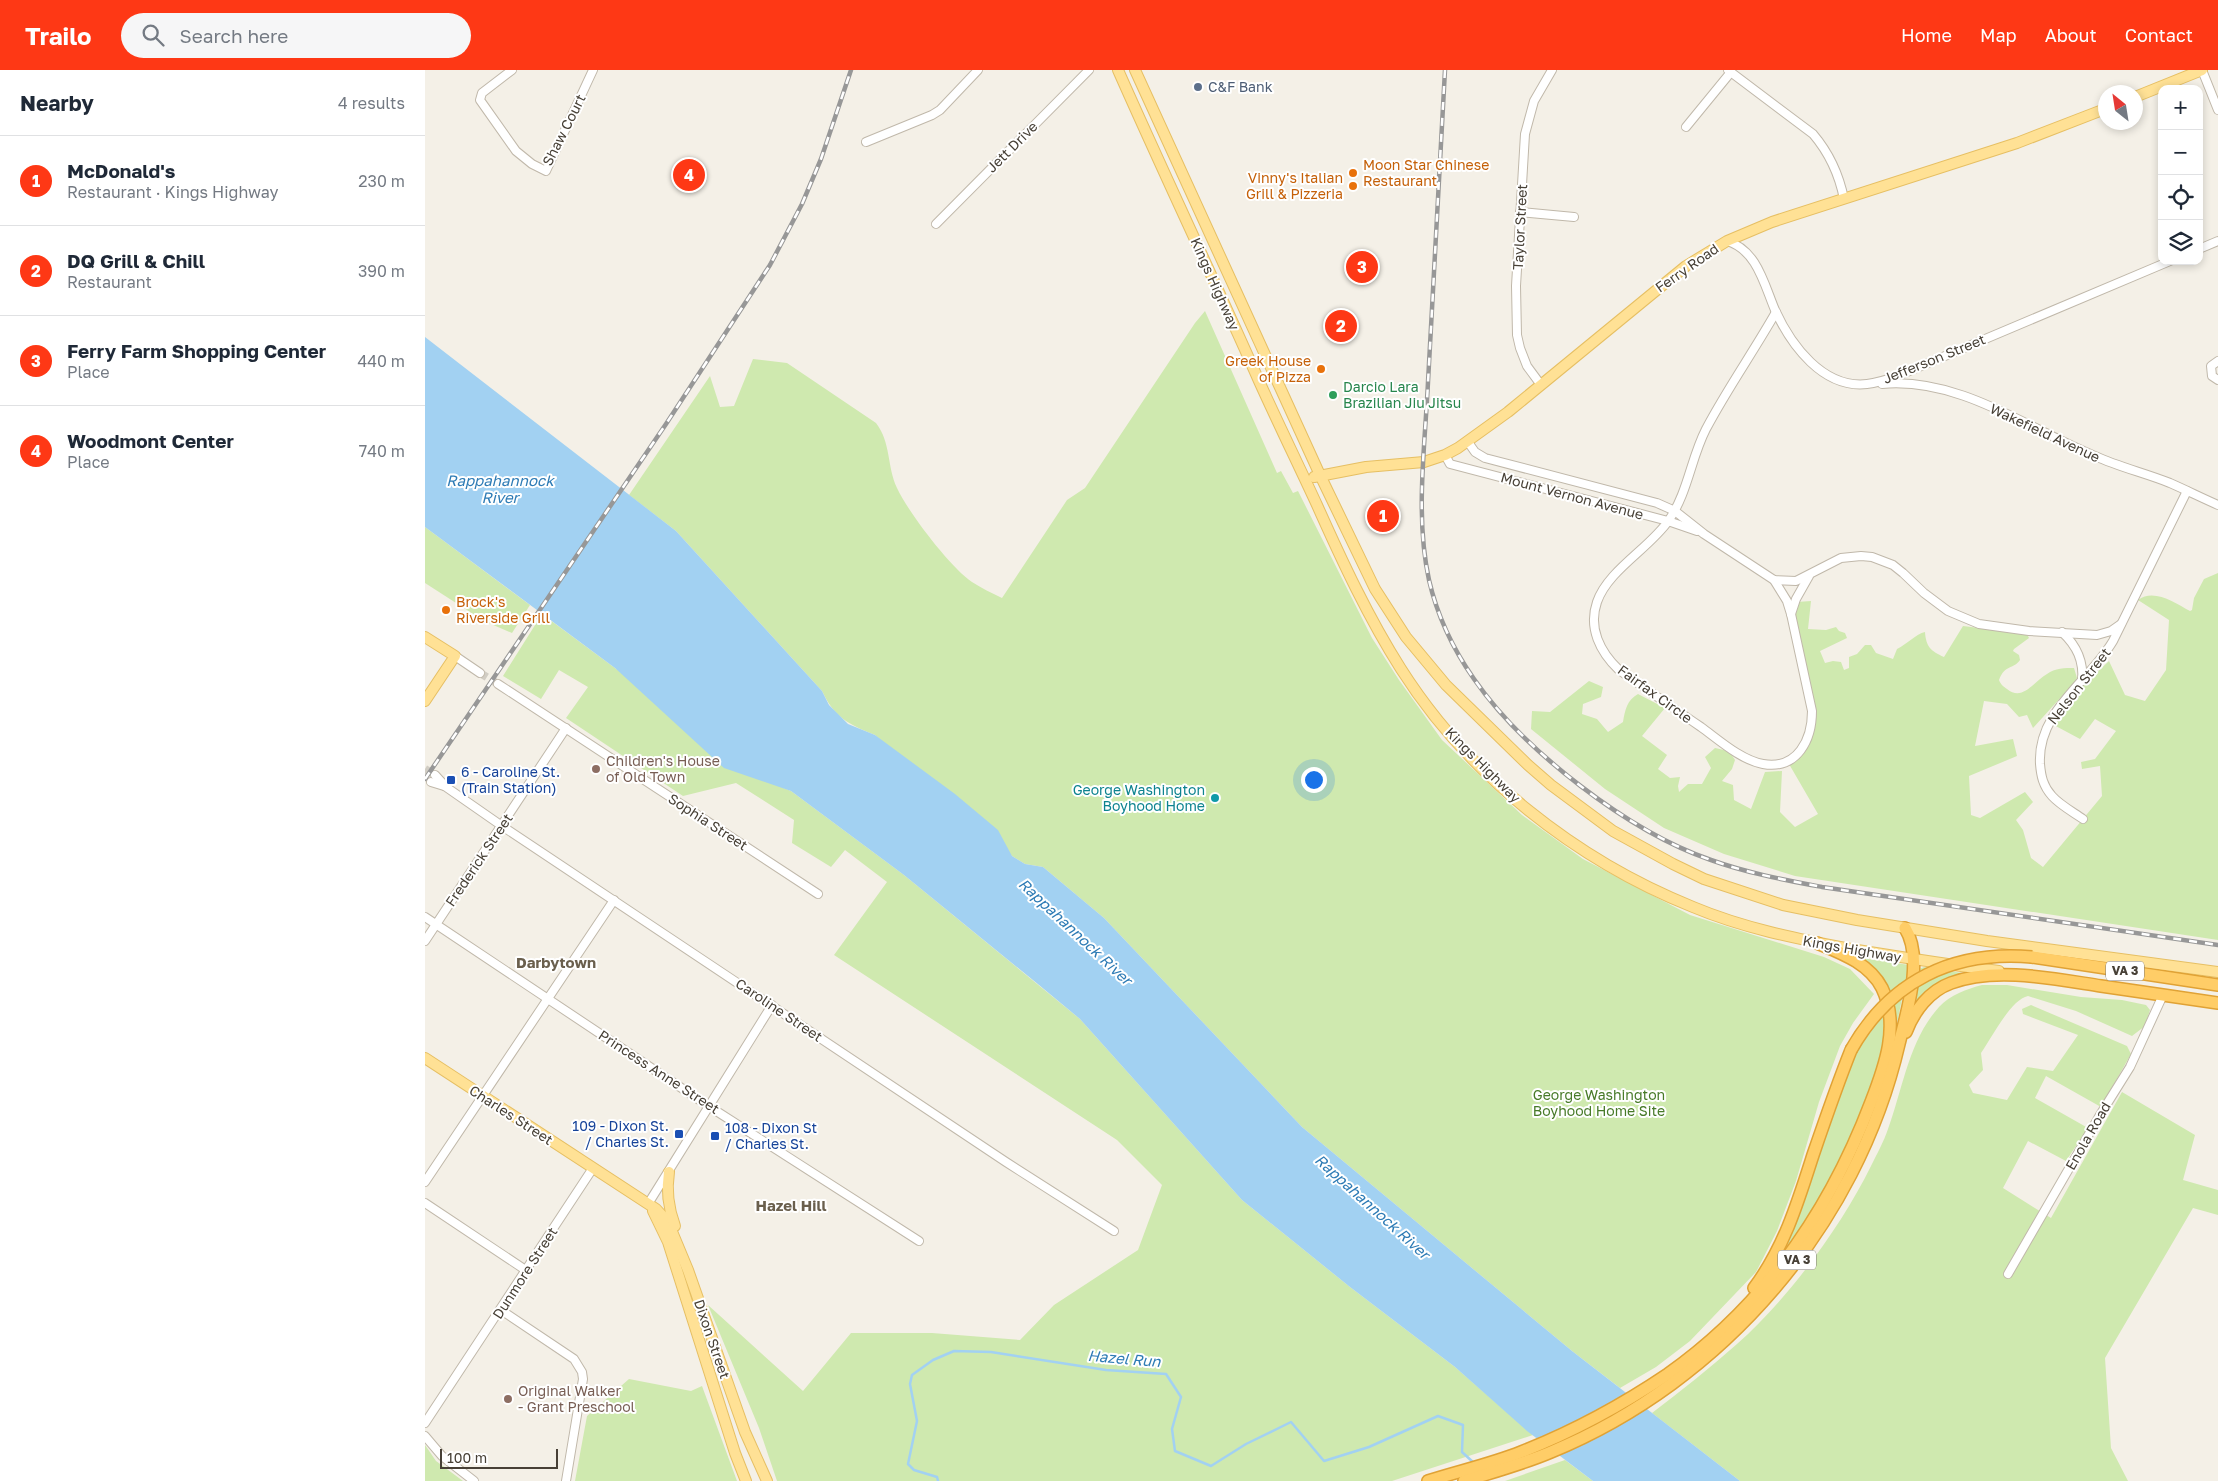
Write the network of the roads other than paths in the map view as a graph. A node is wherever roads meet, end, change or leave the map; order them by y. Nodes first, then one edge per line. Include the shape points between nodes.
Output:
1 (512, 70) edge
2 (593, 70) edge
3 (978, 70) edge
4 (1089, 70) edge
5 (1118, 70) edge
6 (1135, 70) edge
7 (1552, 70) edge
8 (2202, 70) edge
9 (1729, 71) edge
10 (2143, 94) edge
11 (2218, 110) edge
12 (2098, 112) edge
13 (1686, 127) dead end
14 (866, 142) dead end
15 (1844, 199) junction
16 (1521, 212) junction
17 (1574, 217) dead end
18 (936, 224) dead end
19 (1727, 241) junction
20 (2218, 241) edge
21 (2203, 247) edge
22 (2160, 265) edge
23 (1776, 312) junction
24 (2218, 361) edge
25 (2218, 380) edge
26 (1541, 385) junction
27 (1866, 385) junction
28 (1468, 442) junction
29 (1445, 455) junction
30 (1320, 476) junction
31 (1305, 479) junction
32 (2187, 491) junction
33 (2218, 506) edge
34 (1675, 511) junction
35 (1668, 521) junction
36 (1704, 534) junction
37 (1810, 574) junction
38 (1774, 580) junction
39 (1791, 614) junction
40 (2121, 624) junction
41 (2062, 632) junction
42 (425, 637) edge
43 (455, 656) junction
44 (480, 673) tunnel mouth
45 (2082, 681) junction
46 (498, 684) tunnel mouth
47 (425, 701) edge
48 (566, 728) junction
49 (433, 778) tunnel mouth
50 (2083, 819) dead end
51 (503, 826) junction
52 (818, 894) dead end
53 (614, 900) junction
54 (425, 917) edge
55 (436, 924) junction
56 (1905, 928) junction
57 (425, 941) edge
58 (1817, 942) junction
59 (1914, 960) junction
60 (2218, 972) edge
61 (2038, 976) junction
62 (2218, 985) edge
63 (2163, 995) junction
64 (547, 998) junction
65 (2218, 1003) edge
66 (773, 1005) junction
67 (1896, 1057) junction
68 (425, 1058) edge
69 (482, 1096) junction
70 (710, 1107) junction
71 (593, 1168) junction
72 (669, 1172) junction
73 (425, 1182) edge
74 (425, 1203) edge
75 (648, 1204) junction
76 (1114, 1231) dead end
77 (919, 1241) dead end
78 (688, 1270) junction
79 (527, 1271) junction
80 (2008, 1274) dead end
81 (501, 1310) junction
82 (1713, 1337) junction
83 (1672, 1377) junction
84 (425, 1422) edge
85 (425, 1436) edge
86 (1431, 1480) edge
87 (474, 1481) edge
88 (566, 1481) edge
89 (747, 1481) edge
90 (767, 1481) edge
91 (1463, 1481) edge

1 - 2 street, Shaw Court via 482,93 480,100 516,151 546,171
3 - 14 street via 940,110
4 - 18 street, Jett Drive
5 - 31 main road, Kings Highway
6 - 30 main road, Kings Highway
7 - 16 street, Taylor Street via 1534,101 1528,119
8 - 10 main road
8 - 11 street
9 - 13 street
9 - 15 street via 1823,145 1836,170
12 - 15 main road, Ferry Road via 2017,143
15 - 19 main road, Ferry Road via 1772,222
16 - 17 street
16 - 26 street, Taylor Street via 1516,286 1517,335 1525,362
19 - 23 street, Jefferson Street via 1742,247 1754,260
19 - 26 main road, Ferry Road via 1667,281
20 - 21 street
22 - 27 street, Jefferson Street via 1900,375
23 - 27 street, Jefferson Street via 1795,344 1815,366 1833,378
23 - 34 street, Fairfax Circle via 1705,430
24 - 25 street via 2210,371 2211,376
26 - 28 main road, Ferry Road
27 - 32 street, Wakefield Avenue via 1917,385 1956,393 2093,456
28 - 29 main road, Ferry Road
28 - 34 street, Mount Vernon Avenue via 1485,458 1637,497
29 - 30 main road, Ferry Road via 1424,462 1366,467
29 - 35 street, Mount Vernon Avenue via 1450,464
30 - 31 main road, Ferry Road
30 - 56 main road, Kings Highway via 1375,589 1406,637 1467,707 1528,765 1582,809 1643,848 1704,879 1783,905
31 - 58 main road, Kings Highway via 1353,584 1402,671 1444,727 1493,779 1562,835 1661,894 1736,923
32 - 33 street, Wakefield Avenue
32 - 40 street, Nelson Street
34 - 35 street, Fairfax Circle
34 - 36 street, Mount Vernon Avenue
35 - 36 street, Mount Vernon Avenue
35 - 39 street, Fairfax Circle via 1602,592 1594,617 1598,641 1610,662 1619,670 1725,744 1763,764 1782,763 1796,756 1807,743 1812,722 1808,687
36 - 38 street, Mount Vernon Avenue
37 - 38 street via 1795,581
37 - 39 street
37 - 41 street via 1841,558 1872,557 1893,566 1939,605 1963,618 1995,627
38 - 39 street, Fairfax Circle
40 - 41 street via 2097,635
40 - 45 street, Nelson Street via 2105,655
41 - 45 street via 2079,654
42 - 43 main road
43 - 44 street
43 - 47 main road
45 - 50 street, Nelson Street via 2046,728 2039,757 2047,791 2057,802
46 - 48 street, Sophia Street
48 - 51 street, Frederick Street
48 - 52 street, Sophia Street
49 - 51 street, Caroline Street
51 - 53 street, Caroline Street
51 - 55 street, Frederick Street
53 - 64 street
53 - 66 street, Caroline Street
54 - 55 street, Princess Anne Street
55 - 57 street, Frederick Street
55 - 64 street, Princess Anne Street
56 - 59 highway via 1913,943
56 - 60 main road, Kings Highway
58 - 59 main road, Kings Highway
58 - 82 highway via 1860,964 1882,988 1891,1019 1885,1060 1858,1137 1811,1225 1765,1286
59 - 61 main road, Kings Highway
59 - 67 highway
61 - 63 highway, Kings Highway / VA 3
61 - 67 highway, VA 3 via 1977,977 1942,987 1918,1010
62 - 82 highway, VA 3, bridge via 2003,955 1948,965 1893,996 1869,1022 1851,1050 1782,1243 1759,1282
63 - 65 highway, Kings Highway / VA 3
63 - 80 street, Enola Road via 2130,1067
64 - 69 street
64 - 70 street, Princess Anne Street
66 - 70 street
66 - 76 street, Caroline Street
67 - 83 highway, VA 3 via 1853,1170 1796,1262 1749,1317 1713,1350
68 - 69 main road, Charles Street
69 - 71 main road, Charles Street
69 - 73 street
70 - 72 street
70 - 77 street, Princess Anne Street
71 - 75 main road, Charles Street
71 - 79 street, Dunmore Street
72 - 75 street
72 - 78 main road via 667,1200
74 - 79 street
75 - 78 main road, Dixon Street via 669,1222
75 - 89 main road, Dixon Street via 664,1230 735,1453
78 - 90 main road, Dixon Street via 745,1432
79 - 81 street, Dunmore Street
81 - 84 street, Dunmore Street
81 - 88 street via 574,1359 582,1372
82 - 83 highway, VA 3
83 - 86 highway, VA 3 via 1559,1436
83 - 91 highway, VA 3 via 1613,1421 1553,1451
85 - 87 street via 442,1456

